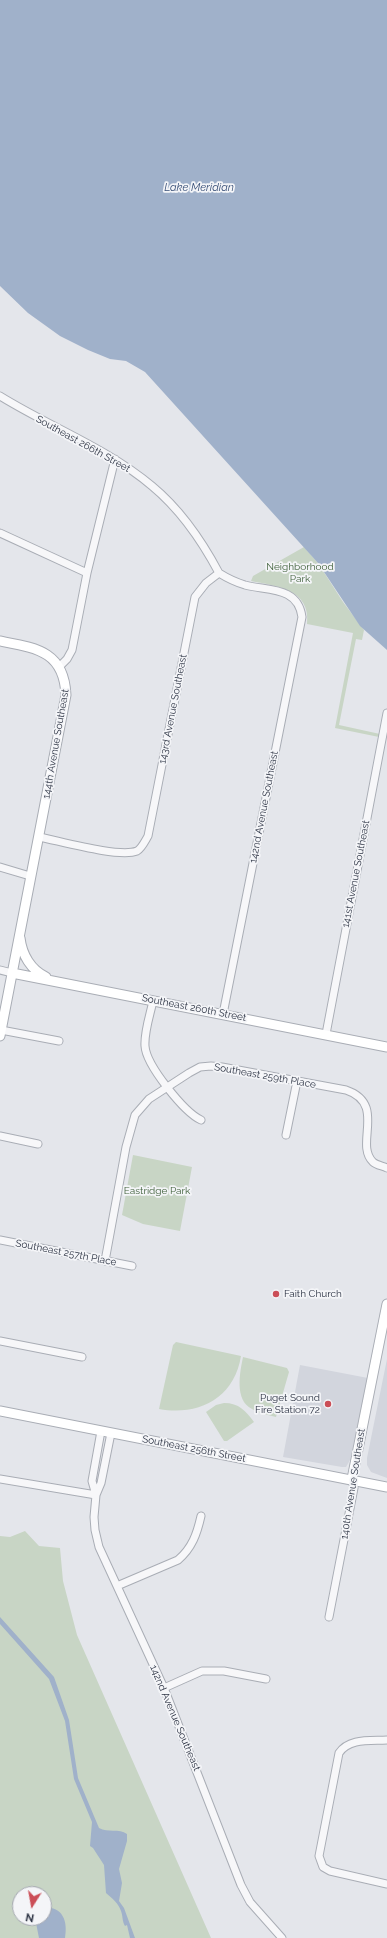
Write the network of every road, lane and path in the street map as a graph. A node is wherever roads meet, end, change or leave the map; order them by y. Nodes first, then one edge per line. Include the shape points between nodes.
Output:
1 (0, 396) edge
2 (115, 459) junction
3 (0, 534) edge
4 (87, 573) junction
5 (219, 573) junction
6 (0, 641) edge
7 (60, 666) junction
8 (387, 713) edge
9 (40, 837) junction
10 (0, 867) edge
11 (30, 876) junction
12 (20, 930) junction
13 (0, 970) edge
14 (12, 973) junction
15 (54, 981) junction
16 (152, 1001) junction
17 (223, 1014) junction
18 (1, 1033) edge
19 (326, 1034) junction
20 (59, 1042) dead end
21 (387, 1047) edge
22 (297, 1081) junction
23 (168, 1087) junction
24 (201, 1120) dead end
25 (286, 1135) dead end
26 (0, 1136) edge
27 (38, 1144) dead end
28 (387, 1168) edge
29 (0, 1240) edge
30 (105, 1261) junction
31 (132, 1266) dead end
32 (387, 1304) edge
33 (0, 1340) edge
34 (82, 1357) dead end
35 (0, 1411) edge
36 (101, 1431) junction
37 (111, 1433) junction
38 (0, 1479) edge
39 (352, 1479) junction
40 (387, 1487) edge
41 (96, 1495) junction
42 (201, 1516) dead end
43 (117, 1586) junction
44 (329, 1618) dead end
45 (266, 1679) dead end
46 (164, 1688) junction
47 (387, 1740) edge
48 (387, 1884) edge
49 (280, 1935) edge

1 - 2 street, Southeast 266th Street
2 - 4 street
2 - 5 street, Southeast 266th Street via 154,487 187,522
3 - 4 street
4 - 7 street via 72,650
5 - 9 street, 143rd Avenue Southeast via 200,589 195,597 148,836 137,851 115,852
5 - 17 street, 142nd Avenue Southeast via 245,585 286,592 296,601 301,612 301,624
6 - 7 street via 38,650 50,656
7 - 9 street, 144th Avenue Southeast via 66,682 66,695
8 - 19 street, 141st Avenue Southeast
9 - 11 street, 144th Avenue Southeast
10 - 11 street
11 - 12 street, 144th Avenue Southeast
12 - 14 street, 144th Avenue Southeast
12 - 15 street via 23,952 30,965 41,975
13 - 14 street, Southeast 260th Street
14 - 15 street, Southeast 260th Street
14 - 18 street, 144th Avenue Southeast
15 - 16 street, Southeast 260th Street
16 - 17 street, Southeast 260th Street
16 - 23 street via 145,1047 151,1064
17 - 19 street, Southeast 260th Street
18 - 20 street
19 - 21 street, Southeast 260th Street
22 - 23 street, Southeast 259th Place via 211,1066 200,1067
22 - 25 street
22 - 28 street, Southeast 259th Place via 346,1090 364,1100 367,1111 369,1156 373,1163
23 - 24 street via 184,1109
23 - 30 street via 144,1103 132,1123
26 - 27 street
29 - 30 street, Southeast 257th Place
30 - 31 street, Southeast 257th Place
32 - 39 street, 140th Avenue Southeast
33 - 34 street
35 - 36 street, Southeast 256th Street
36 - 37 street, Southeast 256th Street
36 - 41 street, 142nd Avenue Southeast via 92,1481
37 - 39 street, Southeast 256th Street
37 - 41 street, 142nd Avenue Southeast via 101,1483
38 - 41 street
39 - 40 street, Southeast 256th Street
39 - 44 street, 140th Avenue Southeast via 354,1488
41 - 43 street, 142nd Avenue Southeast via 94,1517 99,1548
42 - 43 street via 192,1543 178,1560
43 - 46 street, 142nd Avenue Southeast
45 - 46 street via 224,1671 202,1671
46 - 49 street, 142nd Avenue Southeast via 241,1885 250,1902
47 - 48 street via 350,1743 339,1753 320,1849 323,1867

